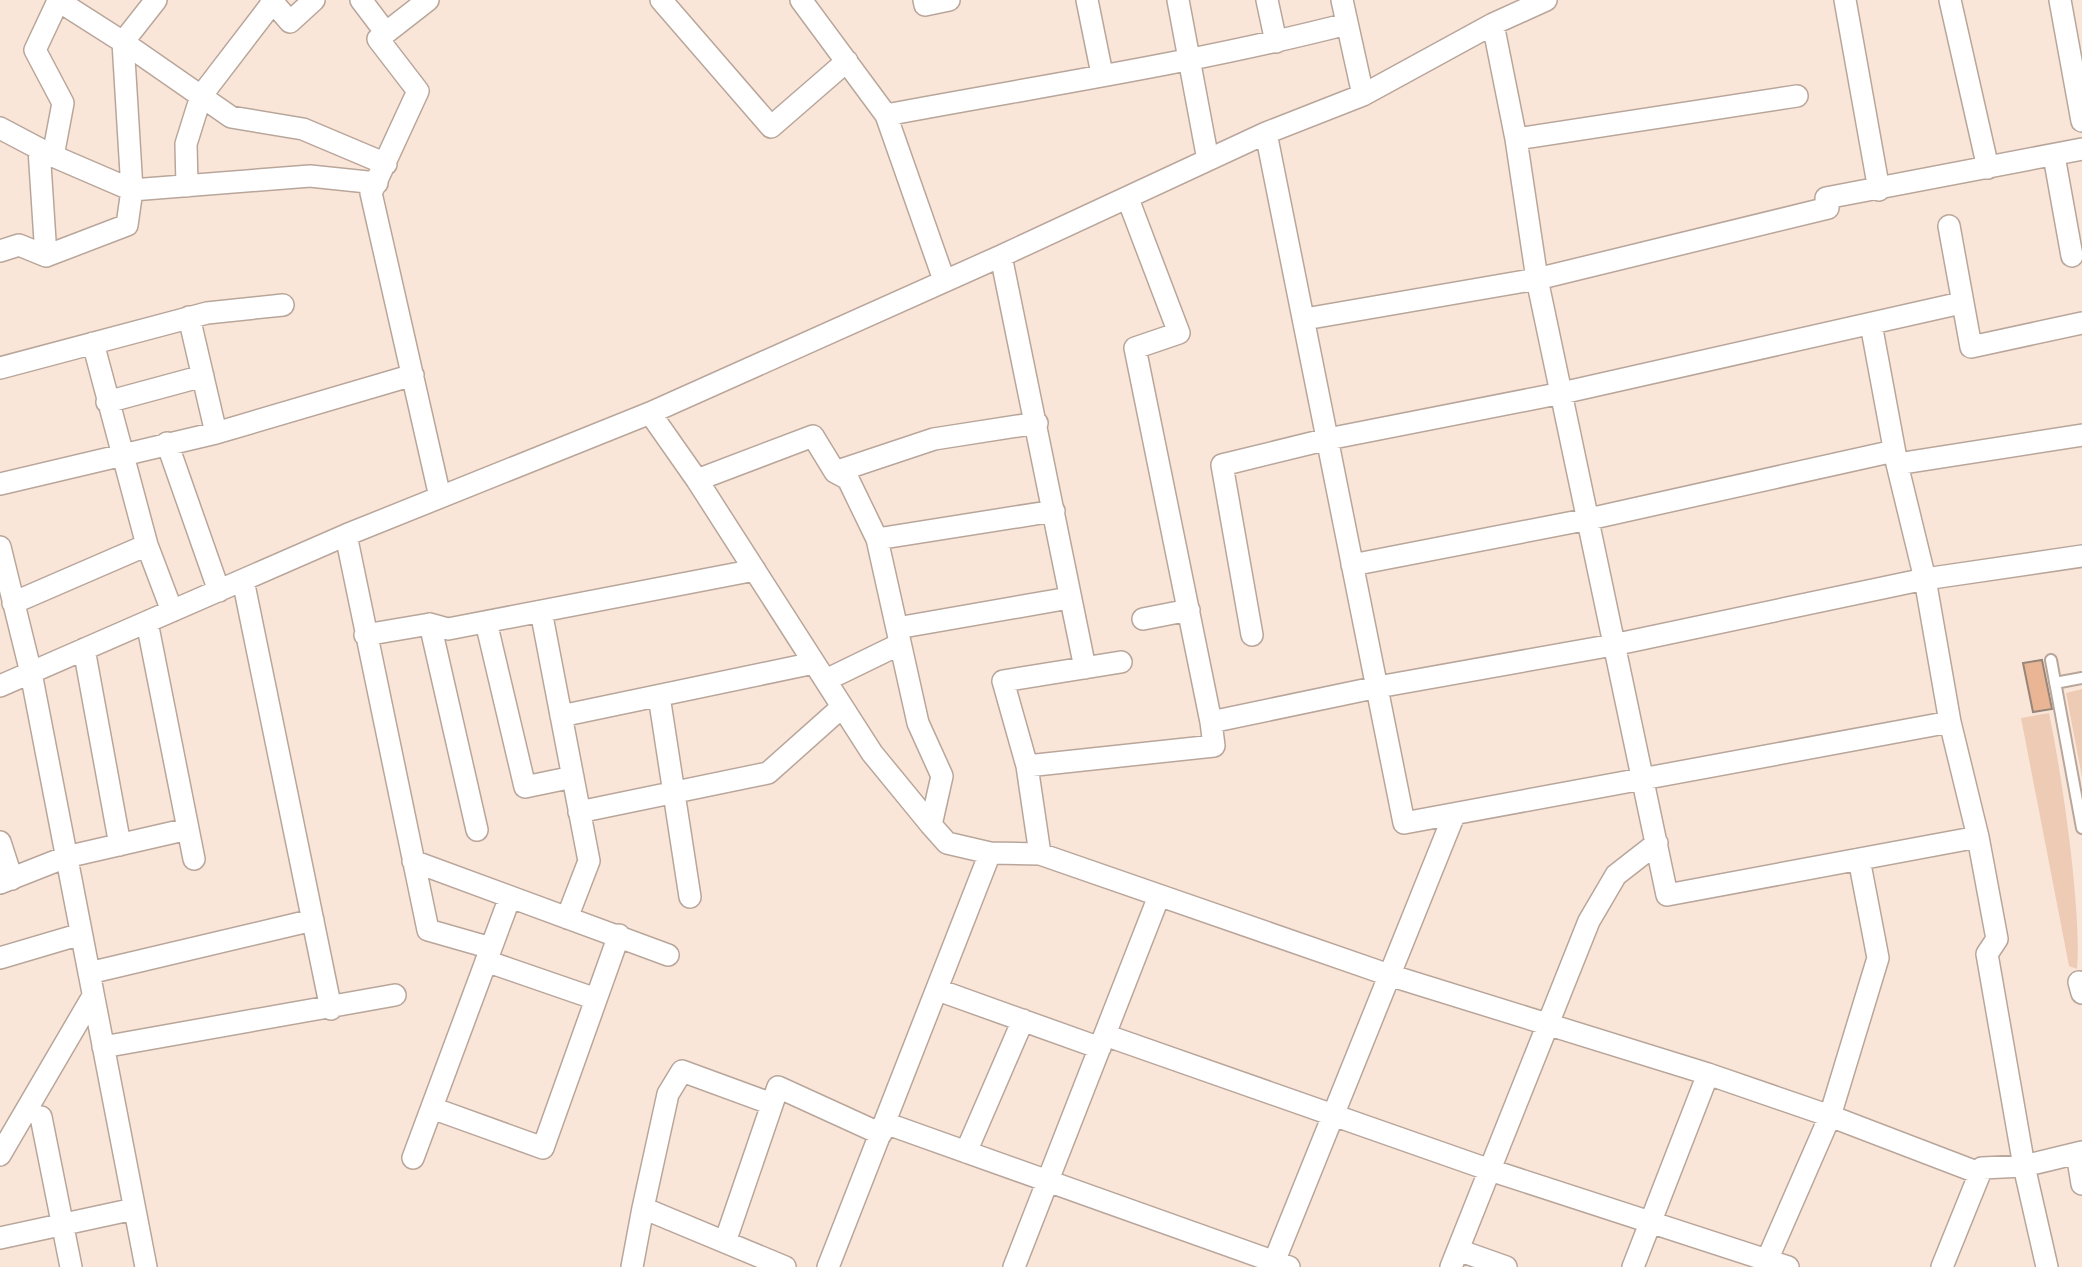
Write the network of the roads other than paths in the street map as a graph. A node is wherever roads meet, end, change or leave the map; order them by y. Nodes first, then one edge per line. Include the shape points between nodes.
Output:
1 (57, 0) edge
2 (156, 0) edge
3 (314, 0) edge
4 (361, 0) edge
5 (428, 0) edge
6 (661, 0) edge
7 (802, 0) edge
8 (924, 0) edge
9 (948, 0) edge
10 (1087, 0) edge
11 (1178, 0) edge
12 (1267, 0) edge
13 (1342, 0) edge
14 (1544, 0) edge
15 (1846, 0) edge
16 (1950, 0) edge
17 (2060, 0) edge
18 (272, 1) edge
19 (1347, 24) junction
20 (1493, 24) junction
21 (386, 33) junction
22 (123, 42) junction
23 (1276, 42) junction
24 (847, 61) junction
25 (1189, 61) junction
26 (1102, 74) junction
27 (1363, 94) junction
28 (201, 96) junction
29 (1797, 96) dead end
30 (887, 115) junction
31 (2082, 121) edge
32 (0, 128) edge
33 (1266, 133) junction
34 (1517, 139) junction
35 (2082, 149) edge
36 (46, 153) junction
37 (2054, 156) junction
38 (1208, 160) junction
39 (1988, 168) junction
40 (381, 174) junction
41 (187, 186) junction
42 (132, 190) junction
43 (1879, 190) junction
44 (1128, 199) junction
45 (1949, 226) dead end
46 (0, 250) edge
47 (46, 256) junction
48 (1001, 256) junction
49 (2072, 256) dead end
50 (1536, 279) junction
51 (944, 280) junction
52 (1961, 303) junction
53 (283, 305) dead end
54 (189, 317) junction
55 (1305, 319) junction
56 (1871, 324) junction
57 (2082, 324) edge
58 (93, 343) junction
59 (0, 368) edge
60 (413, 375) junction
61 (203, 376) junction
62 (1562, 393) junction
63 (107, 402) junction
64 (650, 413) junction
65 (1037, 423) junction
66 (216, 433) junction
67 (2082, 436) edge
68 (1328, 439) junction
69 (167, 443) junction
70 (121, 457) junction
71 (1896, 458) junction
72 (835, 472) junction
73 (697, 480) junction
74 (0, 484) edge
75 (440, 497) junction
76 (1054, 511) junction
77 (1589, 519) junction
78 (346, 534) junction
79 (877, 539) junction
80 (146, 545) junction
81 (0, 547) edge
82 (2082, 556) edge
83 (1352, 565) junction
84 (755, 570) junction
85 (1925, 579) junction
86 (243, 580) junction
87 (219, 591) junction
88 (1069, 598) junction
89 (13, 603) junction
90 (1189, 610) junction
91 (172, 611) junction
92 (541, 611) junction
93 (1143, 619) dead end
94 (147, 622) junction
95 (486, 622) junction
96 (430, 624) junction
97 (365, 635) junction
98 (1252, 635) dead end
99 (898, 636) junction
100 (1613, 645) junction
101 (84, 649) junction
102 (2051, 660) dead end
103 (1121, 662) dead end
104 (1085, 668) junction
105 (820, 671) junction
106 (31, 673) junction
107 (2082, 678) edge
108 (2055, 683) junction
109 (0, 686) edge
110 (1378, 687) junction
111 (659, 695) junction
112 (842, 707) junction
113 (561, 716) junction
114 (1212, 722) junction
115 (1950, 722) junction
116 (1027, 766) junction
117 (573, 777) junction
118 (1641, 780) junction
119 (674, 792) junction
120 (579, 812) junction
121 (1454, 815) junction
122 (931, 825) junction
123 (2082, 828) edge
124 (188, 829) junction
125 (477, 830) dead end
126 (1978, 837) junction
127 (0, 842) edge
128 (1657, 843) junction
129 (120, 845) junction
130 (990, 853) junction
131 (1040, 854) junction
132 (66, 857) junction
133 (194, 859) dead end
134 (1859, 859) junction
135 (413, 861) junction
136 (6, 881) edge
137 (1159, 895) junction
138 (510, 897) junction
139 (690, 897) dead end
140 (568, 918) junction
141 (313, 920) junction
142 (81, 934) junction
143 (619, 935) junction
144 (488, 954) junction
145 (668, 955) dead end
146 (0, 958) edge
147 (89, 973) junction
148 (1389, 975) junction
149 (938, 990) junction
150 (395, 995) dead end
151 (93, 996) junction
152 (596, 999) junction
153 (331, 1009) junction
154 (1023, 1020) junction
155 (1548, 1025) junction
156 (1102, 1041) junction
157 (103, 1047) junction
158 (1708, 1074) junction
159 (772, 1104) junction
160 (432, 1108) junction
161 (1331, 1114) junction
162 (41, 1116) dead end
163 (1830, 1116) junction
164 (883, 1129) junction
165 (966, 1152) junction
166 (2079, 1153) edge
167 (0, 1155) edge
168 (413, 1158) dead end
169 (2024, 1166) junction
170 (1490, 1170) junction
171 (1979, 1173) junction
172 (1047, 1181) junction
173 (2082, 1184) edge
174 (643, 1208) junction
175 (134, 1209) junction
176 (1651, 1222) junction
177 (62, 1224) junction
178 (0, 1238) edge
179 (725, 1242) junction
180 (1455, 1258) edge
181 (1765, 1263) edge
182 (1278, 1265) edge
183 (71, 1267) edge
184 (146, 1267) edge
185 (632, 1267) edge
186 (785, 1267) edge
187 (828, 1267) edge
188 (1014, 1267) edge
189 (1506, 1267) edge
190 (1633, 1267) edge
191 (1788, 1267) edge
192 (1942, 1267) edge
193 (2047, 1267) edge

1 - 22 street
1 - 36 street via 35,50 63,103
2 - 22 street
3 - 18 street via 290,22
4 - 21 street
5 - 21 street
6 - 24 street via 771,127
7 - 24 street
8 - 9 street via 925,5
10 - 26 street
11 - 25 street
12 - 23 street
13 - 19 street
14 - 20 street
15 - 43 street
16 - 39 street
17 - 31 street
18 - 28 street
19 - 23 street
19 - 27 street
20 - 27 street
20 - 34 street
21 - 40 street via 378,39 418,91
22 - 28 street
22 - 42 street
23 - 25 street
24 - 30 street
25 - 26 street
25 - 38 street
26 - 30 street
27 - 33 street
28 - 40 street via 231,117 303,129
28 - 41 street via 187,144
29 - 34 street
30 - 51 street
32 - 36 street
33 - 38 street
33 - 55 street
34 - 50 street
35 - 37 street
36 - 42 street
36 - 47 street
37 - 39 street
37 - 49 street
38 - 44 street
39 - 43 street
40 - 41 street
40 - 60 street via 371,192
41 - 42 street
42 - 47 street via 127,225
43 - 50 street via 1826,198 1828,208
44 - 48 street
44 - 90 street via 1179,333 1135,348
45 - 52 street
46 - 47 street via 19,245
48 - 51 street
48 - 65 street
50 - 55 street
50 - 62 street
51 - 64 street
52 - 56 street
52 - 57 street via 1971,346
53 - 54 street
54 - 58 street
54 - 61 street
55 - 68 street
56 - 62 street
56 - 71 street
58 - 59 street
58 - 63 street
60 - 66 street
60 - 75 street
61 - 63 street
61 - 66 street
62 - 68 street
62 - 77 street
63 - 70 street
64 - 73 street
64 - 75 street
65 - 72 street via 934,439
65 - 76 street
66 - 69 street
67 - 71 street
68 - 83 street
68 - 98 street via 1222,465
69 - 70 street
69 - 87 street
70 - 74 street
70 - 80 street
71 - 77 street
71 - 85 street
72 - 73 street via 813,436
72 - 79 street via 848,479
73 - 84 street
75 - 78 street
76 - 79 street
76 - 88 street
77 - 83 street
77 - 100 street
78 - 86 street
78 - 97 street
79 - 99 street
80 - 89 street
80 - 91 street
81 - 89 street
82 - 85 street
83 - 110 street
84 - 92 street
84 - 105 street
85 - 100 street
85 - 115 street
86 - 87 street
86 - 141 street
87 - 91 street
88 - 99 street
88 - 104 street
89 - 106 street
90 - 93 street
90 - 114 street
91 - 94 street
92 - 95 street
92 - 113 street
94 - 101 street
94 - 124 street
95 - 96 street via 448,629
95 - 117 street via 525,787
96 - 97 street
96 - 125 street
97 - 135 street
99 - 105 street
99 - 122 street via 918,723 942,776
100 - 110 street
100 - 118 street
101 - 106 street
101 - 129 street
102 - 108 lane
103 - 104 street
104 - 116 street via 1003,681
105 - 111 street
105 - 112 street
106 - 109 street
106 - 132 street
107 - 108 lane
108 - 123 lane
110 - 114 street
110 - 121 street via 1404,823
111 - 113 street
111 - 119 street
112 - 119 street via 768,773
112 - 122 street via 872,753
113 - 117 street
114 - 116 street via 1214,746
115 - 118 street
115 - 126 street
116 - 131 street
117 - 120 street
118 - 121 street
118 - 128 street
119 - 120 street
119 - 139 street
120 - 140 street via 589,861
121 - 148 street
122 - 130 street via 947,843
124 - 129 street
124 - 133 street
126 - 134 street
126 - 169 street via 1997,939 1987,954
127 - 136 street
128 - 134 street via 1667,895
128 - 155 street via 1616,875 1589,921
129 - 132 street
130 - 131 street
130 - 149 street
131 - 137 street
132 - 136 street
132 - 142 street
134 - 163 street via 1878,958
135 - 138 street
135 - 144 street via 428,930
137 - 148 street
137 - 156 street
138 - 140 street
138 - 144 street
140 - 143 street
141 - 147 street
141 - 153 street
142 - 146 street
142 - 147 street
143 - 145 street
143 - 152 street
144 - 152 street
144 - 160 street
147 - 151 street
148 - 155 street
148 - 161 street
149 - 154 street
149 - 164 street
150 - 153 street
151 - 157 street
151 - 167 street
152 - 160 street via 543,1148
153 - 157 street
154 - 156 street
154 - 165 street
155 - 158 street
155 - 170 street
156 - 161 street
156 - 172 street
157 - 175 street
158 - 163 street
158 - 176 street
159 - 164 street via 778,1087
159 - 174 street via 682,1071 668,1094
159 - 179 street
160 - 168 street
161 - 170 street
161 - 182 street
162 - 177 street
163 - 171 street
163 - 181 street
164 - 165 street
164 - 187 street
165 - 172 street
166 - 169 street
166 - 173 street
169 - 171 street via 1982,1168
169 - 193 street
170 - 176 street
170 - 180 street
171 - 192 street
172 - 182 street
172 - 188 street
174 - 179 street
174 - 185 street
175 - 177 street
175 - 184 street
176 - 181 street
176 - 190 street
177 - 178 street
177 - 183 street
179 - 186 street
180 - 189 street
181 - 191 street

